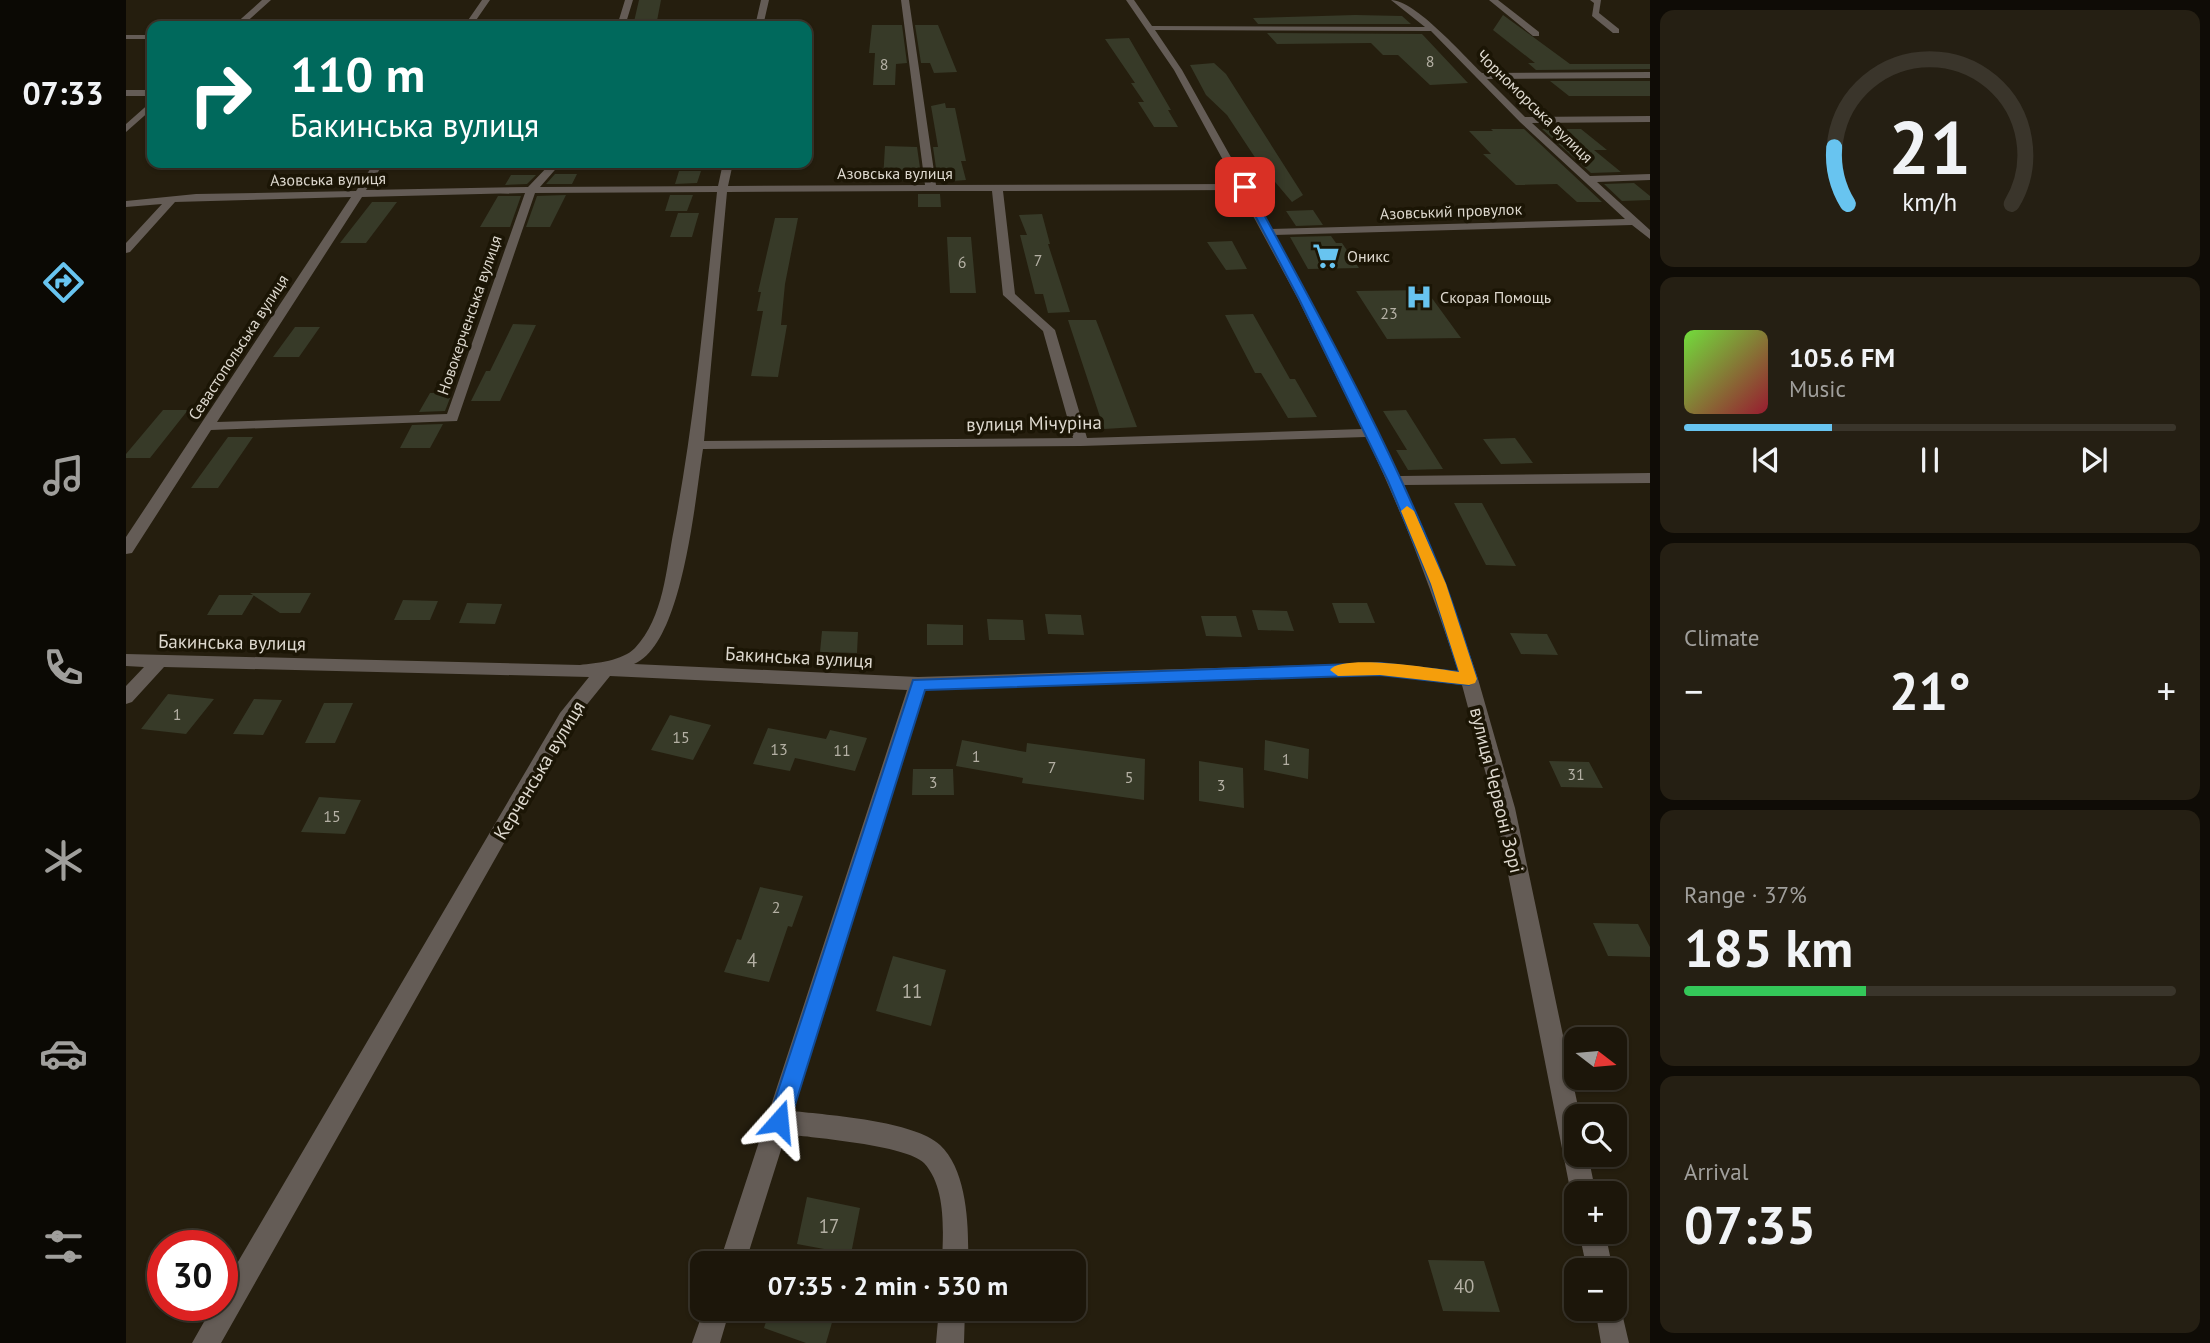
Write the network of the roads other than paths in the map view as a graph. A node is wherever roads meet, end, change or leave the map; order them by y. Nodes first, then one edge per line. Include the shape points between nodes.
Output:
1 (267, 0) edge
2 (486, 0) edge
3 (629, 0) edge
4 (765, 0) edge
5 (905, 0) edge
6 (1130, 0) edge
7 (1395, 0) edge
8 (1493, 0) edge
9 (1594, 0) edge
10 (243, 21) edge
11 (471, 21) edge
12 (623, 21) edge
13 (760, 21) edge
14 (1149, 28) junction
15 (1433, 29) junction
16 (1616, 31) dead end
17 (1536, 34) dead end
18 (126, 37) edge
19 (147, 37) edge
20 (1650, 75) edge
21 (1482, 76) junction
22 (126, 93) edge
23 (147, 93) edge
24 (147, 109) edge
25 (1650, 119) edge
26 (1523, 120) junction
27 (126, 129) edge
28 (376, 168) edge
29 (551, 168) edge
30 (727, 168) edge
31 (1650, 177) edge
32 (1588, 179) junction
33 (1245, 187) junction
34 (996, 188) junction
35 (931, 189) junction
36 (531, 190) junction
37 (722, 190) junction
38 (358, 195) junction
39 (171, 200) junction
40 (126, 205) edge
41 (1635, 222) junction
42 (1268, 232) junction
43 (1650, 236) edge
44 (126, 250) edge
45 (207, 426) junction
46 (1371, 433) junction
47 (1081, 442) junction
48 (697, 445) junction
49 (1650, 478) edge
50 (1395, 481) junction
51 (126, 550) edge
52 (126, 660) edge
53 (160, 661) junction
54 (605, 668) junction
55 (1469, 679) junction
56 (918, 684) junction
57 (126, 697) edge
58 (779, 1121) junction
59 (1581, 1181) edge
60 (736, 1251) edge
61 (955, 1251) edge
62 (713, 1321) edge
63 (951, 1321) edge
64 (1610, 1321) edge
65 (206, 1343) edge
66 (706, 1343) edge
67 (950, 1343) edge
68 (1615, 1343) edge

1 - 10 street
2 - 11 street
3 - 12 street
4 - 13 street
5 - 35 street
6 - 14 street, вулиця Червоні Зорі
7 - 15 street, Чорноморська вулиця
8 - 17 street
9 - 16 street via 1598,2 1595,14
14 - 15 street
14 - 33 street, вулиця Червоні Зорі
15 - 21 street, Чорноморська вулиця
18 - 19 street
20 - 21 street
21 - 26 street, Чорноморська вулиця
22 - 23 street
24 - 27 street
25 - 26 street
26 - 32 street, Чорноморська вулиця
28 - 38 street, Севастопольська вулиця
29 - 36 street
30 - 37 street, Керченська вулиця
31 - 32 street
32 - 41 street, Чорноморська вулиця
33 - 34 street, Азовська вулиця
33 - 42 street, вулиця Червоні Зорі
34 - 35 street, Азовська вулиця
34 - 47 street via 1009,295 1049,330
35 - 37 street, Азовська вулиця
36 - 37 street, Азовська вулиця
36 - 38 street, Азовська вулиця
36 - 45 street, Новокерченська вулиця via 452,418
37 - 48 street, Керченська вулиця
38 - 39 street, Азовська вулиця
38 - 45 street, Севастопольська вулиця
39 - 40 street, Азовська вулиця
39 - 44 street
41 - 42 street, Азовський провулок
41 - 43 street, Чорноморська вулиця
42 - 46 street, вулиця Червоні Зорі
45 - 51 street, Севастопольська вулиця
46 - 47 street, вулиця Мічуріна
46 - 50 street, вулиця Червоні Зорі
47 - 48 street, вулиця Мічуріна
48 - 54 street, Керченська вулиця via 668,603 657,631 639,654
49 - 50 street
50 - 55 street, вулиця Червоні Зорі via 1438,584
52 - 53 street, Бакинська вулиця
53 - 54 street, Бакинська вулиця
53 - 57 street
54 - 56 street, Бакинська вулиця
54 - 65 street, Керченська вулиця via 566,718
55 - 56 street, Бакинська вулиця via 1380,669
55 - 59 street, вулиця Червоні Зорі via 1504,808
56 - 58 street
58 - 60 street
58 - 61 street via 897,1139 930,1152 947,1182 957,1225
62 - 66 street
63 - 67 street
64 - 68 street

